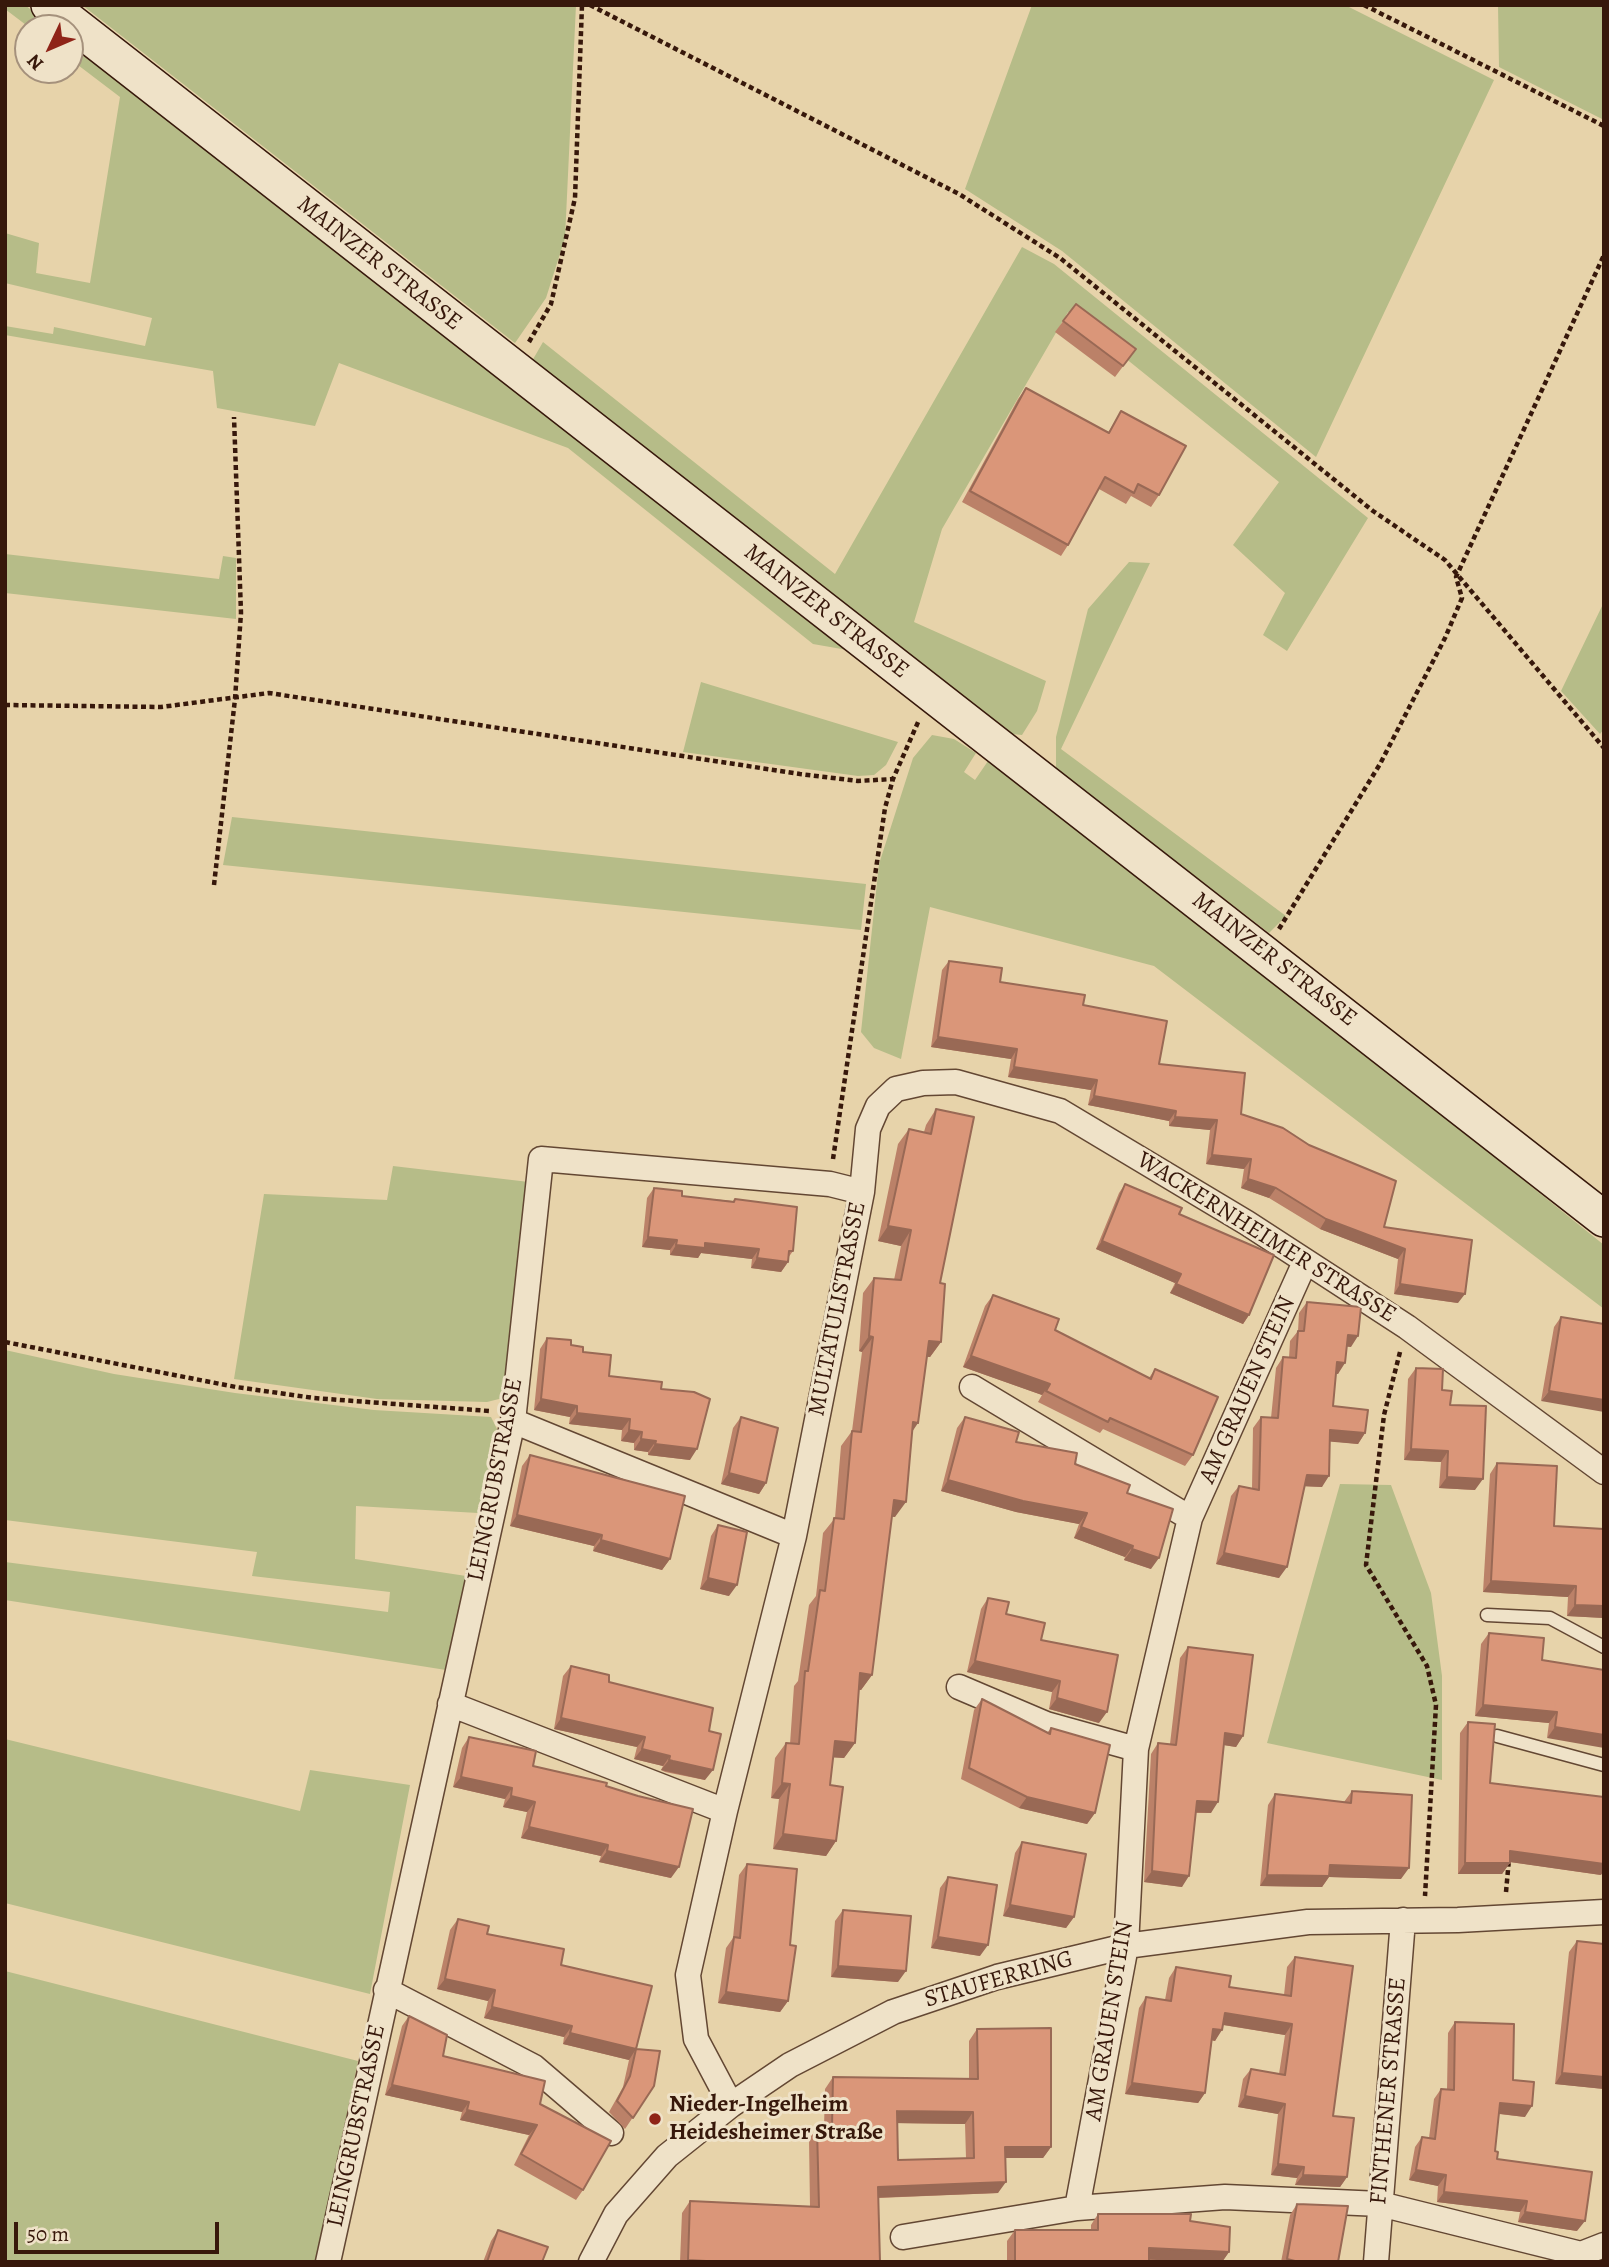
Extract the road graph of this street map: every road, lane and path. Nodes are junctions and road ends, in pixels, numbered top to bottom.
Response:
1 (48, 5) edge
2 (582, 5) edge
3 (590, 5) edge
4 (1364, 5) edge
5 (1604, 126) edge
6 (1604, 255) edge
7 (514, 369) junction
8 (234, 417) dead end
9 (1455, 577) junction
10 (931, 694) junction
11 (235, 699) junction
12 (5, 705) edge
13 (1604, 748) edge
14 (894, 779) junction
15 (214, 886) dead end
16 (1262, 951) junction
17 (896, 1089) joint
18 (830, 1184) junction
19 (862, 1192) junction
20 (1604, 1219) edge
21 (1305, 1262) junction
22 (1407, 1327) junction
23 (5, 1342) edge
24 (972, 1387) dead end
25 (513, 1420) junction
26 (1604, 1472) edge
27 (1190, 1518) junction
28 (794, 1536) junction
29 (1487, 1615) dead end
30 (1604, 1647) edge
31 (959, 1687) dead end
32 (450, 1704) junction
33 (1497, 1736) edge
34 (1136, 1749) junction
35 (1604, 1765) edge
36 (724, 1811) junction
37 (1509, 1854) edge
38 (1604, 1912) edge
39 (1503, 1917) junction
40 (1404, 1920) junction
41 (1126, 1946) junction
42 (386, 1990) junction
43 (731, 2105) junction
44 (611, 2133) dead end
45 (1380, 2204) junction
46 (1077, 2208) junction
47 (903, 2237) dead end
48 (1604, 2245) edge
49 (328, 2262) edge
50 (591, 2262) edge
51 (1376, 2262) edge

1 - 7 main road, MAINZER STRASSE
2 - 7 path
3 - 9 path
4 - 5 path
6 - 9 path
7 - 10 main road, MAINZER STRASSE
8 - 11 path
9 - 13 path
9 - 16 path
10 - 14 path
10 - 16 main road, MAINZER STRASSE
11 - 12 path
11 - 14 path
11 - 15 path
14 - 18 path
16 - 20 main road, MAINZER STRASSE
17 - 19 street, MULTATULISTRASSE
17 - 21 street, WACKERNHEIMER STRASSE
18 - 19 street, LEINGRUBSTRASSE
18 - 25 street, LEINGRUBSTRASSE
19 - 28 street, MULTATULISTRASSE
21 - 22 street, WACKERNHEIMER STRASSE
21 - 27 street, AM GRAUEN STEIN
22 - 26 street, WACKERNHEIMER STRASSE
22 - 40 path
23 - 25 path
24 - 27 street
25 - 28 street
25 - 32 street, LEINGRUBSTRASSE
27 - 34 street, AM GRAUEN STEIN
28 - 36 street, MULTATULISTRASSE
29 - 30 lane
31 - 34 street
32 - 36 street
32 - 42 street, LEINGRUBSTRASSE
33 - 35 lane
34 - 41 street, AM GRAUEN STEIN
36 - 43 street, MULTATULISTRASSE
37 - 39 path
38 - 39 street, STAUFERRING
39 - 40 street, STAUFERRING
40 - 41 street, STAUFERRING
40 - 45 street, FINTHENER STRASSE
41 - 43 street, STAUFERRING
41 - 46 street, AM GRAUEN STEIN
42 - 44 street, LEINGRUBSTRASSE
42 - 49 street, LEINGRUBSTRASSE
43 - 50 street, STAUFERRING
45 - 46 street
45 - 48 street
45 - 51 street, FINTHENER STRASSE
46 - 47 street

